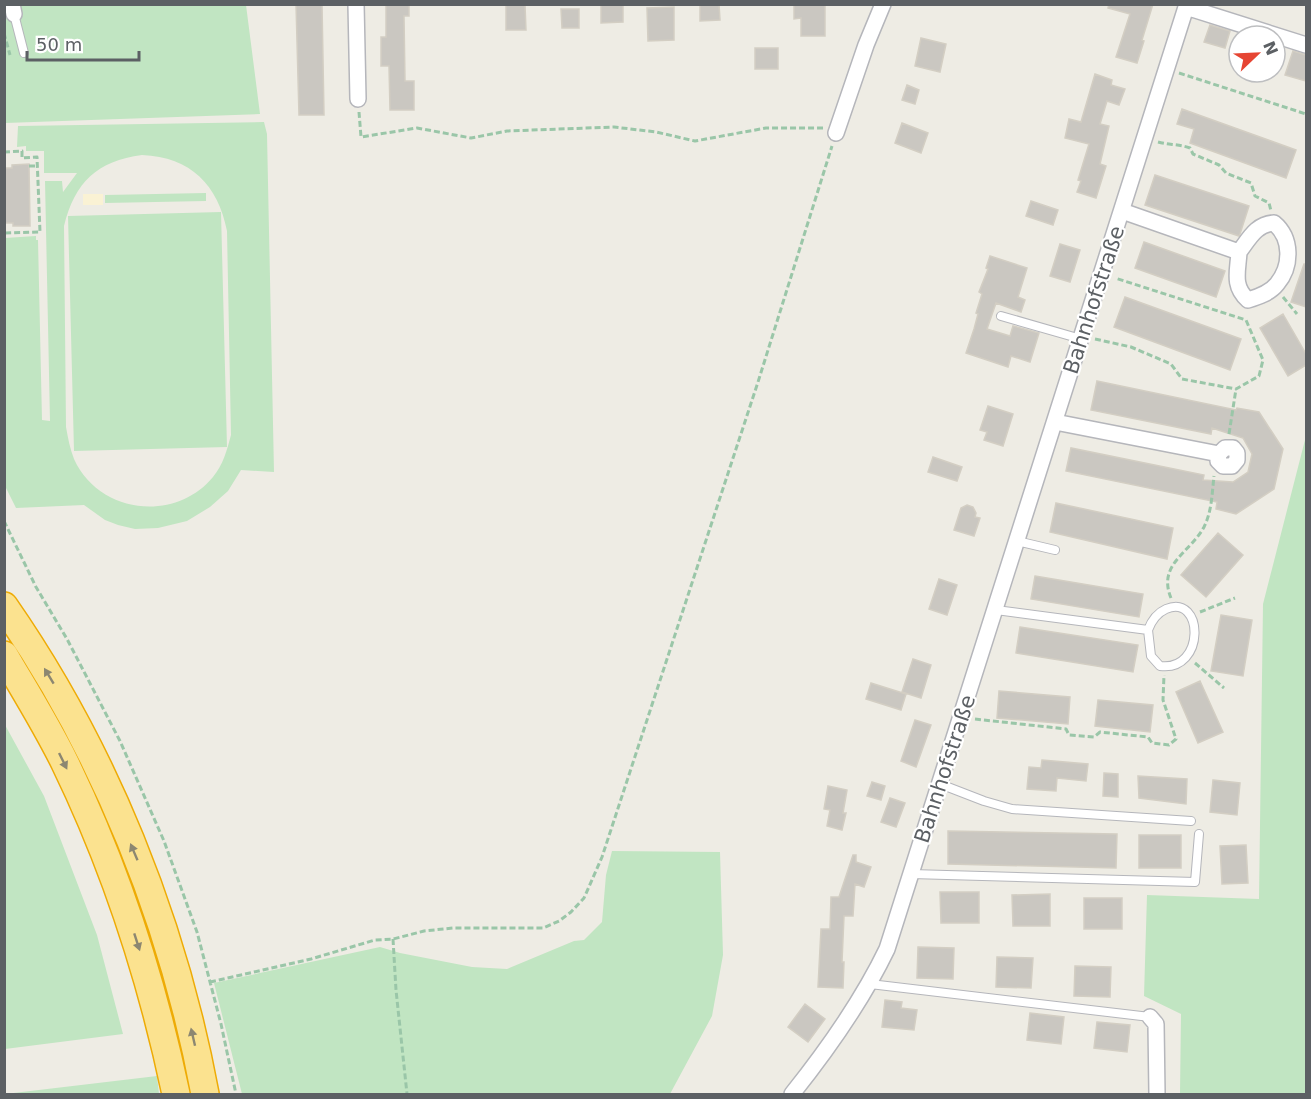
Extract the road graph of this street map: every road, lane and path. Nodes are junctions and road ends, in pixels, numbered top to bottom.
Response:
1 (356, 4) edge
2 (883, 4) edge
3 (1186, 5) edge
4 (13, 9) edge
5 (4, 33) edge
6 (1306, 45) edge
7 (24, 53) dead end
8 (10, 55) dead end
9 (1166, 69) junction
10 (358, 99) joint
11 (1306, 114) edge
12 (836, 133) junction
13 (1145, 138) junction
14 (4, 152) edge
15 (29, 166) dead end
16 (37, 166) junction
17 (1122, 212) junction
18 (1274, 223) junction
19 (4, 233) edge
20 (1239, 252) junction
21 (1102, 274) junction
22 (1274, 286) junction
23 (1297, 314) dead end
24 (1001, 316) dead end
25 (1082, 338) junction
26 (1236, 389) junction
27 (1055, 422) junction
28 (1223, 456) junction
29 (1017, 541) junction
30 (1055, 550) dead end
31 (1235, 598) dead end
32 (4, 606) edge
33 (1177, 607) junction
34 (996, 610) junction
35 (1148, 630) junction
36 (4, 655) edge
37 (1187, 657) junction
38 (1164, 666) junction
39 (1224, 688) dead end
40 (961, 718) junction
41 (940, 784) junction
42 (1191, 821) dead end
43 (1199, 834) dead end
44 (912, 874) junction
45 (393, 939) junction
46 (210, 982) dead end
47 (870, 984) junction
48 (1150, 1017) joint
49 (176, 1095) edge
50 (205, 1095) edge
51 (406, 1095) edge
52 (792, 1095) edge
53 (1157, 1095) edge

1 - 10 street
2 - 12 street
3 - 6 street
3 - 9 street, Bahnhofstraße
4 - 7 lane
5 - 8 path
9 - 11 path
9 - 13 street, Bahnhofstraße
10 - 12 path
12 - 45 path
13 - 17 street, Bahnhofstraße
13 - 18 path
14 - 16 path
15 - 16 path
16 - 19 path
17 - 20 street, Bahnhofstraße
17 - 21 street, Bahnhofstraße
18 - 20 street
18 - 22 street
20 - 22 street
21 - 25 street, Bahnhofstraße
21 - 26 path
22 - 23 path
24 - 25 lane
25 - 26 path
25 - 27 street, Bahnhofstraße
26 - 28 path
27 - 28 street
27 - 29 street, Bahnhofstraße
28 - 33 path
29 - 30 lane
29 - 34 street, Bahnhofstraße
31 - 33 path
50 -> 32 highway
33 - 35 lane
33 - 37 lane
34 - 35 lane
34 - 40 street, Bahnhofstraße
35 - 38 lane
36 -> 49 highway
37 - 38 lane
37 - 39 path
38 - 40 path
40 - 41 street, Bahnhofstraße
41 - 42 lane
41 - 44 street, Bahnhofstraße
43 - 44 lane
44 - 47 street, Bahnhofstraße
45 - 46 path
45 - 51 path
47 - 48 lane
47 - 52 street, Bahnhofstraße
48 - 53 street

